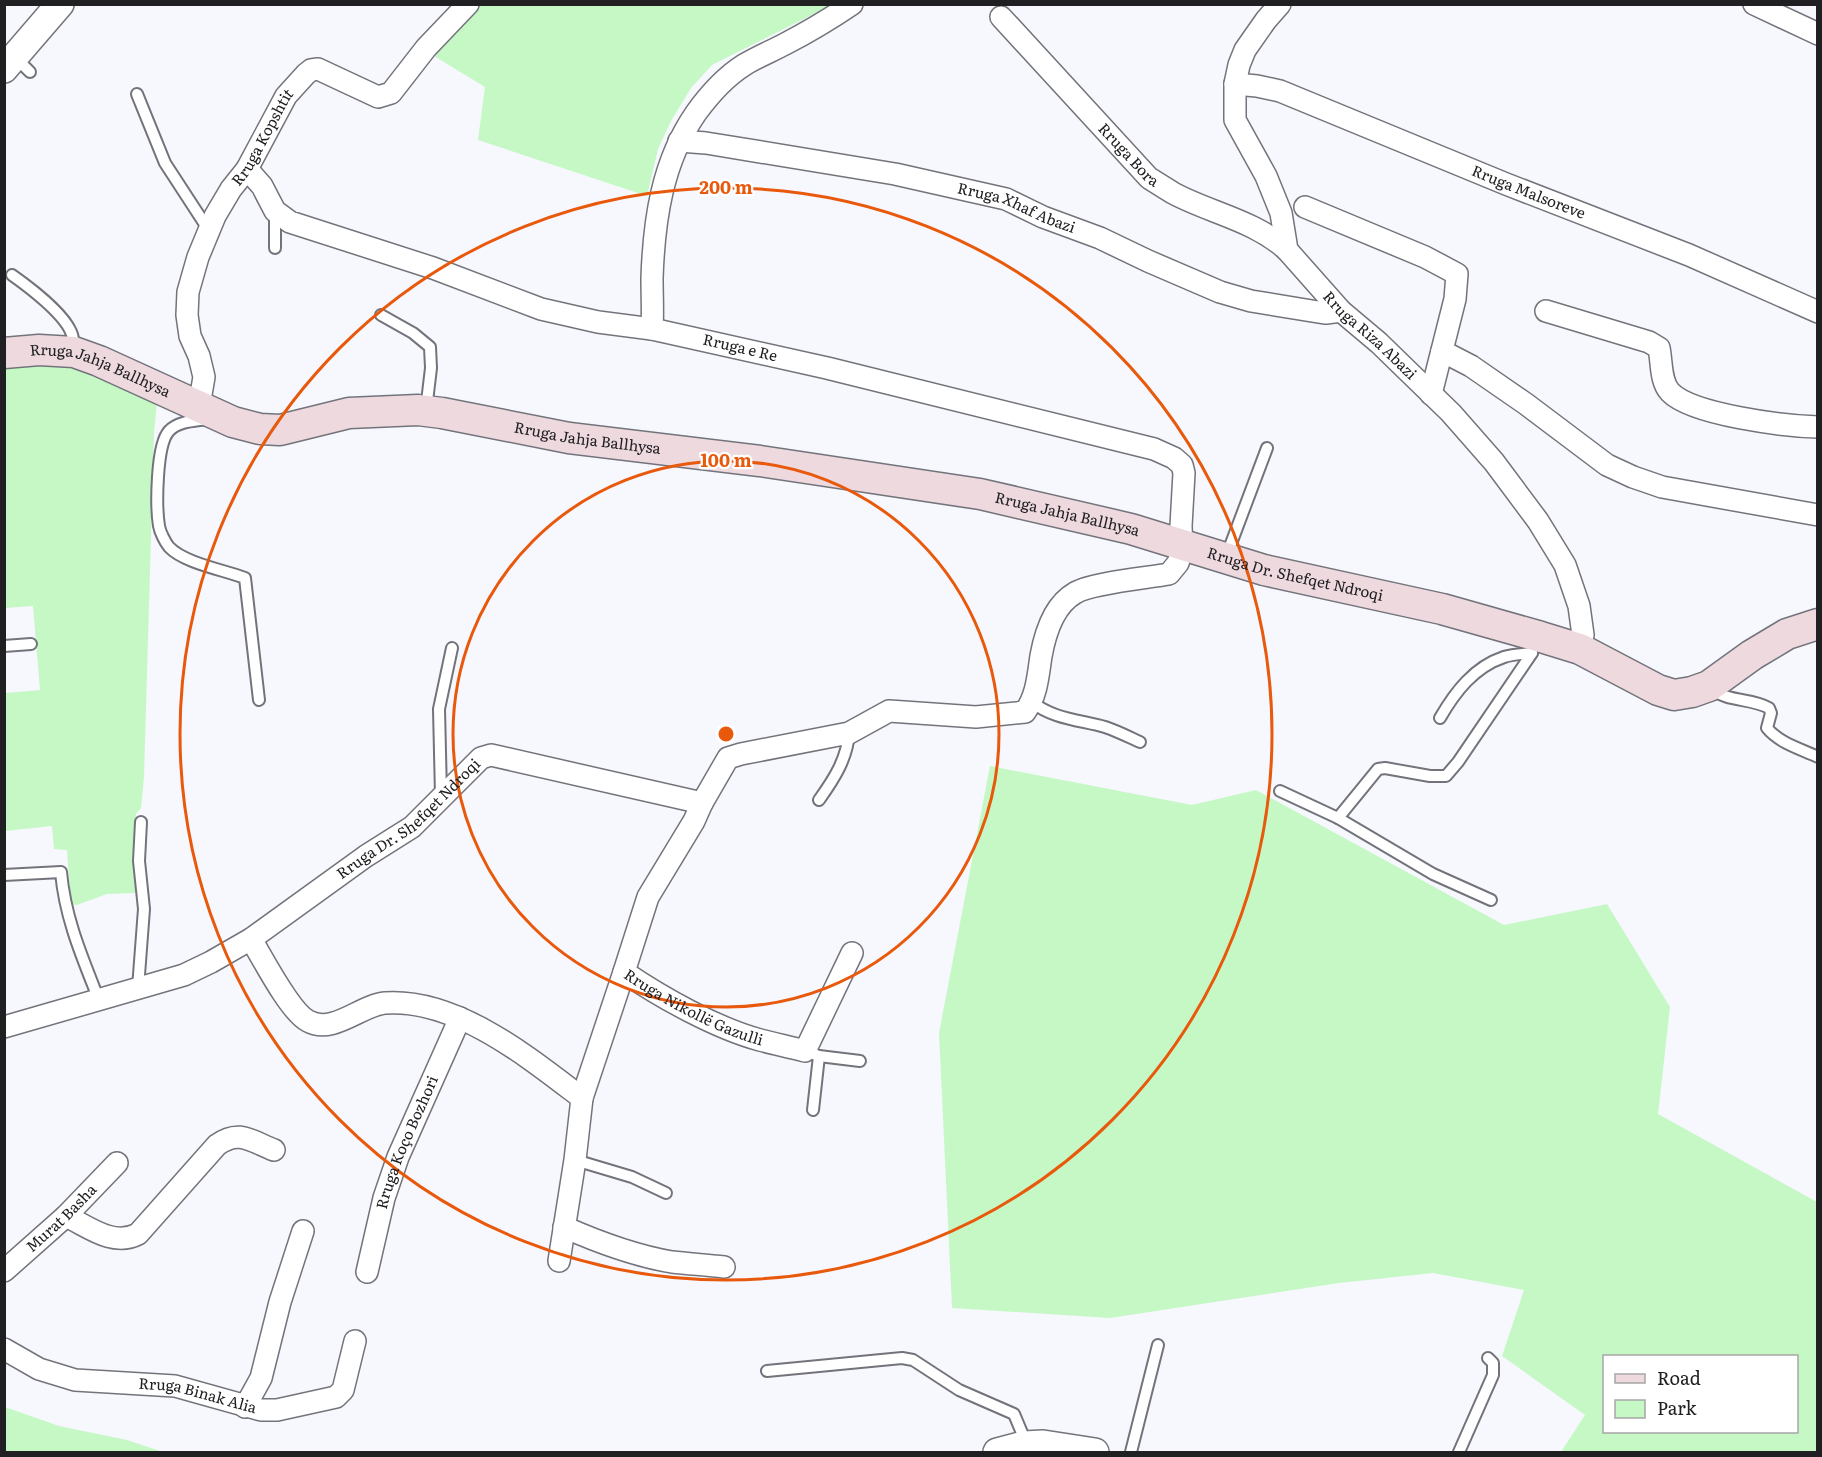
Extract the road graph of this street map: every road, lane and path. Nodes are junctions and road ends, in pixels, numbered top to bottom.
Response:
1 (60, 4) edge
2 (468, 4) edge
3 (852, 4) edge
4 (1280, 4) edge
5 (1754, 4) edge
6 (1001, 17) dead end
7 (1818, 34) edge
8 (17, 66) edge
9 (1235, 84) junction
10 (137, 94) dead end
11 (679, 141) junction
12 (247, 169) junction
13 (1305, 207) dead end
14 (276, 211) junction
15 (208, 229) junction
16 (276, 248) dead end
17 (1287, 250) junction
18 (12, 275) dead end
19 (1341, 311) junction
20 (1546, 311) dead end
21 (1818, 312) edge
22 (381, 315) dead end
23 (652, 329) junction
24 (1442, 351) junction
25 (74, 352) junction
26 (4, 353) edge
27 (1431, 394) junction
28 (206, 409) junction
29 (426, 411) junction
30 (1818, 427) edge
31 (1268, 447) dead end
32 (1818, 515) edge
33 (1183, 544) junction
34 (1225, 559) junction
35 (1818, 624) edge
36 (31, 644) dead end
37 (1537, 645) junction
38 (4, 646) edge
39 (452, 648) dead end
40 (1580, 648) junction
41 (1709, 686) junction
42 (259, 700) dead end
43 (1032, 702) junction
44 (1440, 718) dead end
45 (849, 733) junction
46 (1140, 742) dead end
47 (1818, 756) edge
48 (1280, 790) dead end
49 (441, 799) junction
50 (819, 800) dead end
51 (702, 803) junction
52 (1338, 818) junction
53 (141, 822) dead end
54 (4, 875) edge
55 (1491, 900) dead end
56 (252, 939) junction
57 (852, 953) dead end
58 (624, 972) junction
59 (138, 988) junction
60 (99, 1000) junction
61 (460, 1018) junction
62 (4, 1028) edge
63 (812, 1053) junction
64 (860, 1061) dead end
65 (582, 1098) junction
66 (813, 1110) dead end
67 (274, 1150) dead end
68 (575, 1160) junction
69 (117, 1163) dead end
70 (666, 1193) dead end
71 (66, 1216) junction
72 (564, 1227) junction
73 (303, 1231) dead end
74 (559, 1261) dead end
75 (724, 1267) dead end
76 (4, 1271) edge
77 (367, 1272) dead end
78 (355, 1341) dead end
79 (1158, 1345) dead end
80 (4, 1349) edge
81 (1488, 1358) dead end
82 (767, 1371) dead end
83 (245, 1407) junction
84 (1024, 1445) junction
85 (997, 1452) edge
86 (1090, 1452) edge
87 (1131, 1452) edge
88 (1459, 1452) edge

1 - 8 street
2 - 12 street, Rruga Kopshtit
3 - 11 street
4 - 9 street
5 - 7 street
6 - 17 street, Rruga Bora
9 - 17 street
9 - 21 street, Rruga Malsoreve
10 - 15 lane
11 - 19 street, Rruga Xhaf Abazi
11 - 23 street
12 - 14 street
12 - 15 street, Rruga Kopshtit
13 - 24 street
14 - 16 lane
14 - 23 street, Rruga e Re
15 - 28 street, Rruga Kopshtit
17 - 19 street, Rruga Riza Abazi
18 - 25 lane
19 - 27 street, Rruga Riza Abazi
20 - 30 street
22 - 29 lane
23 - 33 street, Rruga e Re
24 - 27 street
24 - 32 street
25 - 26 main road, Rruga Jahja Ballhysa
25 - 28 main road, Rruga Jahja Ballhysa
27 - 40 street, Rruga Riza Abazi
28 - 29 main road, Rruga Jahja Ballhysa
28 - 42 lane
29 - 33 main road, Rruga Jahja Ballhysa
31 - 34 lane
33 - 34 main road, Rruga Dr. Shefqet Ndroqi
33 - 43 street
34 - 37 main road, Rruga Dr. Shefqet Ndroqi
35 - 41 main road, Rruga Dr. Shefqet Ndroqi
36 - 38 lane
37 - 40 main road, Rruga Dr. Shefqet Ndroqi
37 - 44 lane
37 - 52 lane
39 - 49 lane
40 - 41 main road, Rruga Dr. Shefqet Ndroqi
41 - 47 lane
43 - 45 street
43 - 46 lane
45 - 50 lane
45 - 51 street
48 - 52 lane
49 - 51 street, Rruga Dr. Shefqet Ndroqi
49 - 56 street, Rruga Dr. Shefqet Ndroqi
51 - 58 street, Rruga Nikollë Gazulli
52 - 55 lane
53 - 59 lane
54 - 60 lane
56 - 59 street, Rruga Dr. Shefqet Ndroqi
56 - 61 street
57 - 63 street
58 - 63 street, Rruga Nikollë Gazulli
58 - 65 street
59 - 60 street, Rruga Dr. Shefqet Ndroqi
60 - 62 street, Rruga Dr. Shefqet Ndroqi
61 - 65 street
61 - 77 street, Rruga Koço Bozhori
63 - 64 lane, Rruga Nikollë Gazulli
63 - 66 lane
65 - 68 street
67 - 71 street
68 - 70 lane
68 - 72 street
69 - 71 street, Murat Basha
71 - 76 street, Murat Basha
72 - 74 street
72 - 75 street
73 - 83 street
78 - 83 street, Rruga Binak Alia
79 - 87 lane
80 - 83 street, Rruga Binak Alia
81 - 88 lane
82 - 84 lane
84 - 85 street
84 - 86 street

